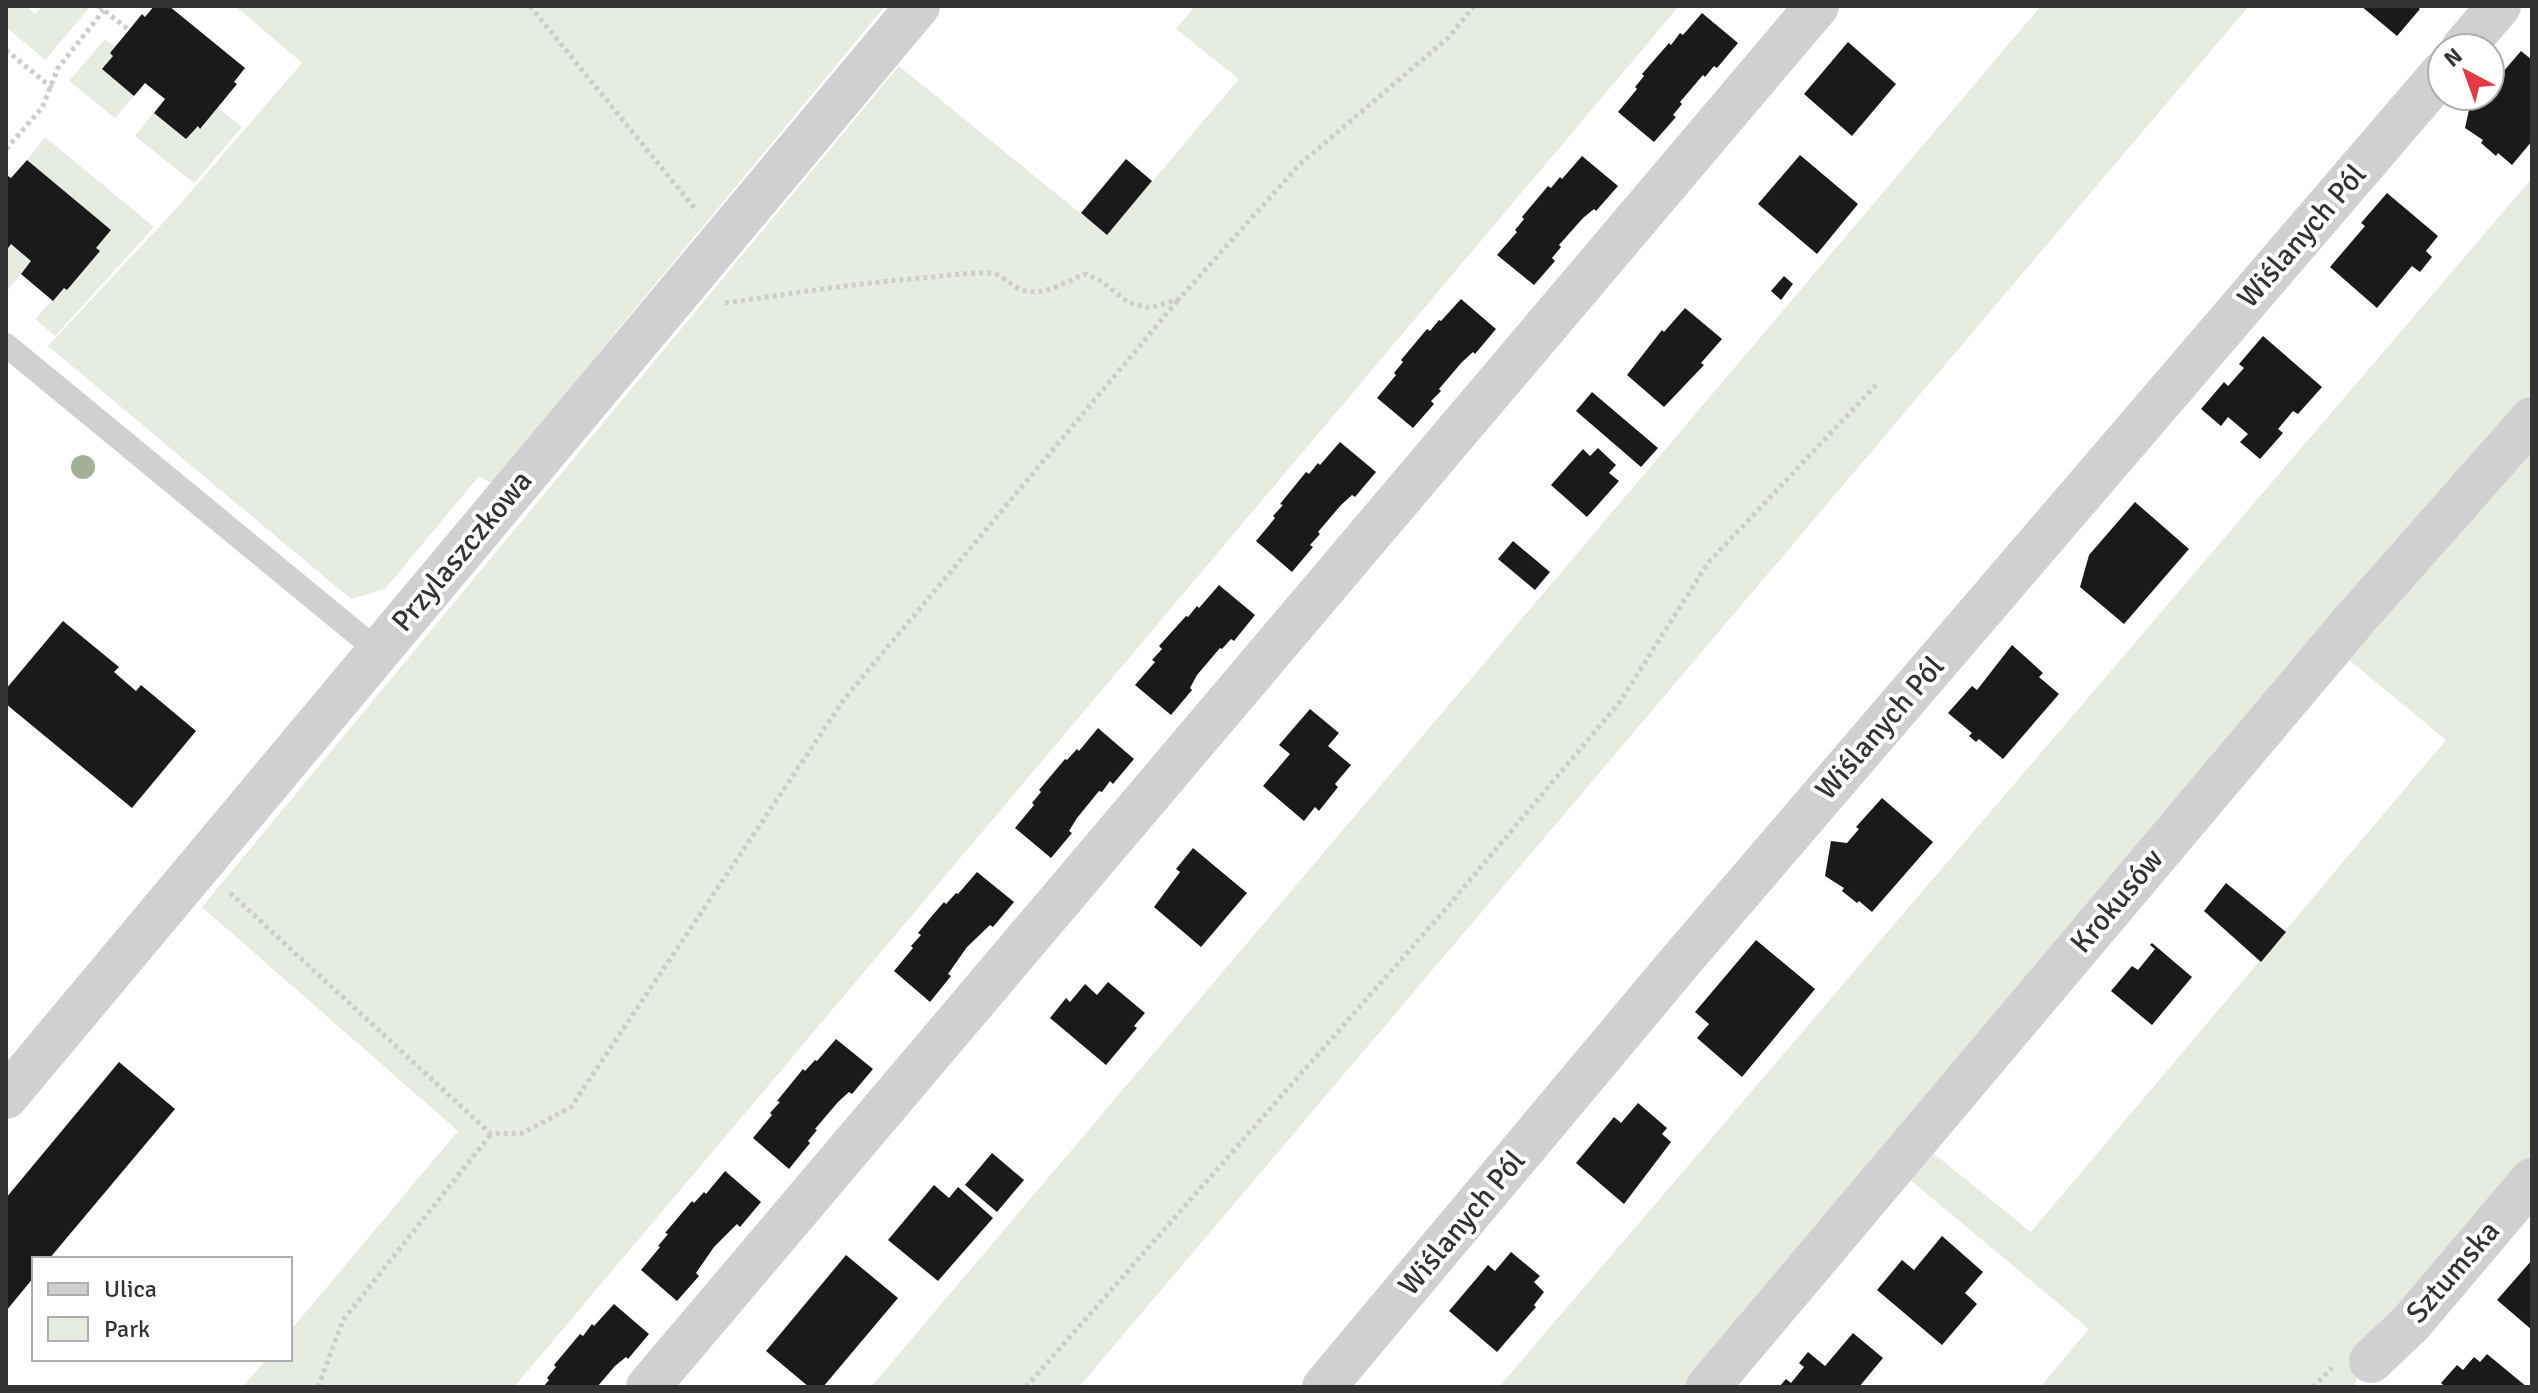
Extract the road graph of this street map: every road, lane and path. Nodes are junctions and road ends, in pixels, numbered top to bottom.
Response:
1 (530, 6) edge
2 (918, 6) edge
3 (1474, 6) edge
4 (1817, 6) edge
5 (2499, 6) edge
6 (102, 8) edge
7 (129, 30) dead end
8 (2477, 32) edge
9 (6, 50) edge
10 (52, 88) junction
11 (2426, 92) edge
12 (6, 149) edge
13 (721, 242) junction
14 (1179, 299) junction
15 (724, 303) dead end
16 (6, 345) edge
17 (1877, 384) dead end
18 (2532, 419) edge
19 (378, 651) junction
20 (199, 866) junction
21 (6, 1097) edge
22 (491, 1134) junction
23 (2532, 1180) edge
24 (2371, 1361) dead end
25 (318, 1387) edge
26 (648, 1387) edge
27 (1026, 1387) edge
28 (1324, 1387) edge
29 (1708, 1387) edge

1 - 13 path
2 - 13 street, Przylaszczkowa
3 - 14 path
4 - 26 street
5 - 8 street
6 - 7 path
6 - 10 path
9 - 10 path
10 - 12 path
11 - 28 street, Wiślanych Pól
13 - 19 street, Przylaszczkowa
14 - 15 path
14 - 22 path
16 - 19 lane
17 - 27 path
18 - 29 street, Krokusów
19 - 20 street, Przylaszczkowa
20 - 21 street, Przylaszczkowa
20 - 22 path
22 - 25 path
23 - 24 street, Sztumska

